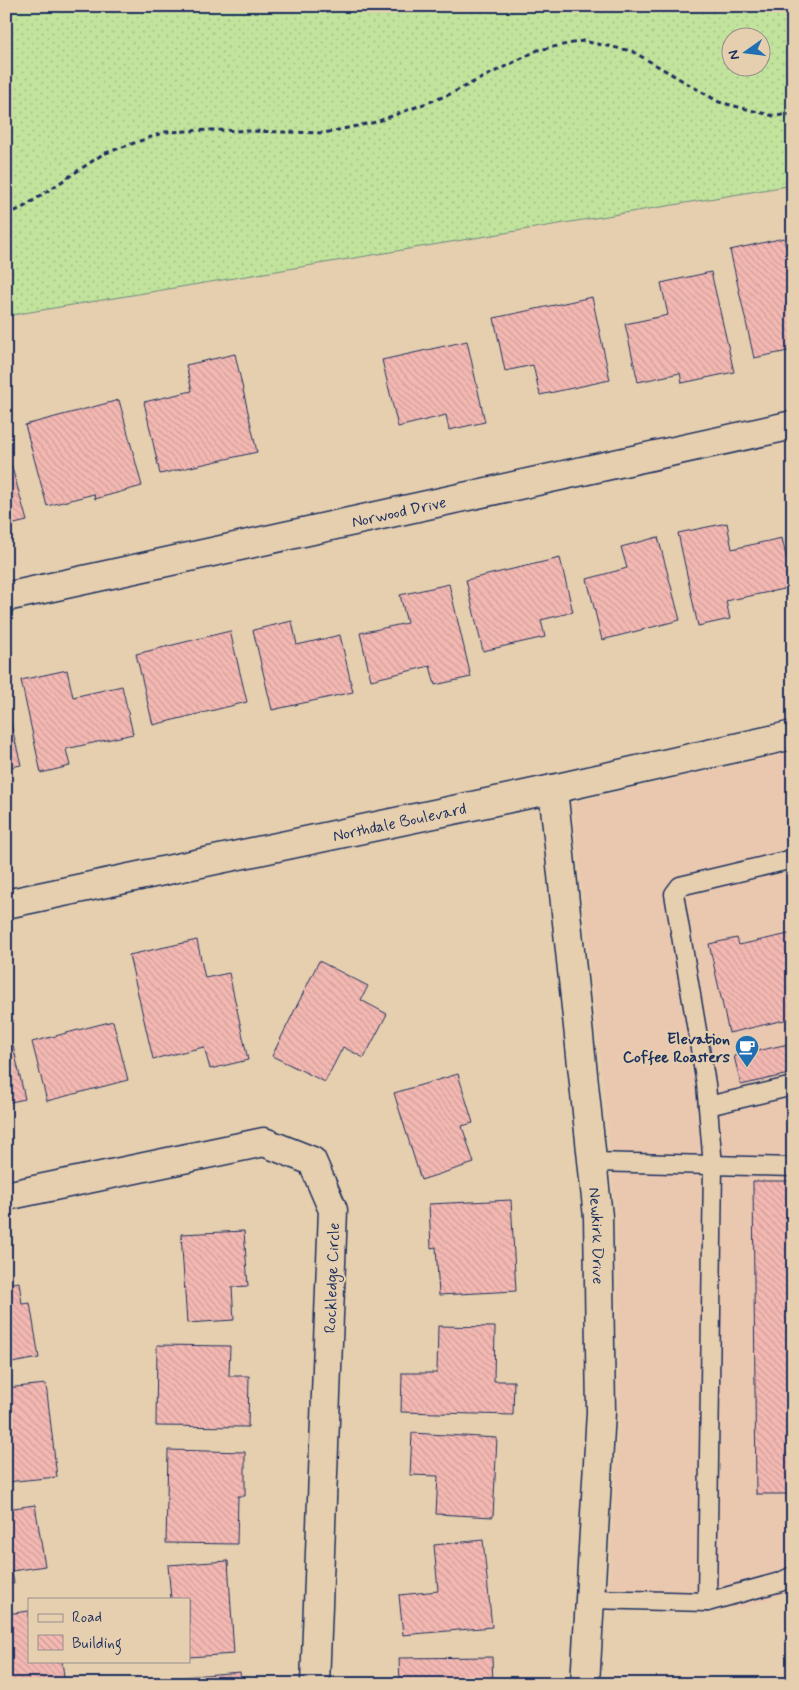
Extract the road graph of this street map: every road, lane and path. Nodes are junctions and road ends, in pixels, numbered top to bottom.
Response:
1 (793, 114) edge
2 (6, 215) edge
3 (793, 425) edge
4 (6, 597) edge
5 (793, 735) edge
6 (553, 790) junction
7 (793, 859) edge
8 (6, 904) edge
9 (793, 1086) edge
10 (708, 1106) junction
11 (592, 1162) junction
12 (713, 1166) junction
13 (793, 1167) edge
14 (6, 1196) edge
15 (793, 1576) edge
16 (590, 1599) junction
17 (708, 1602) junction
18 (315, 1684) edge
19 (585, 1684) edge

1 - 2 path
3 - 4 street, Norwood Drive
5 - 6 street, Northdale Boulevard
6 - 8 street, Northdale Boulevard
6 - 11 street, Newkirk Drive
7 - 10 lane
9 - 10 lane
10 - 12 lane
11 - 12 lane
11 - 16 street, Newkirk Drive
12 - 13 lane
12 - 17 lane
14 - 18 street, Rockledge Circle
15 - 17 lane
16 - 17 lane
16 - 19 street, Newkirk Drive

